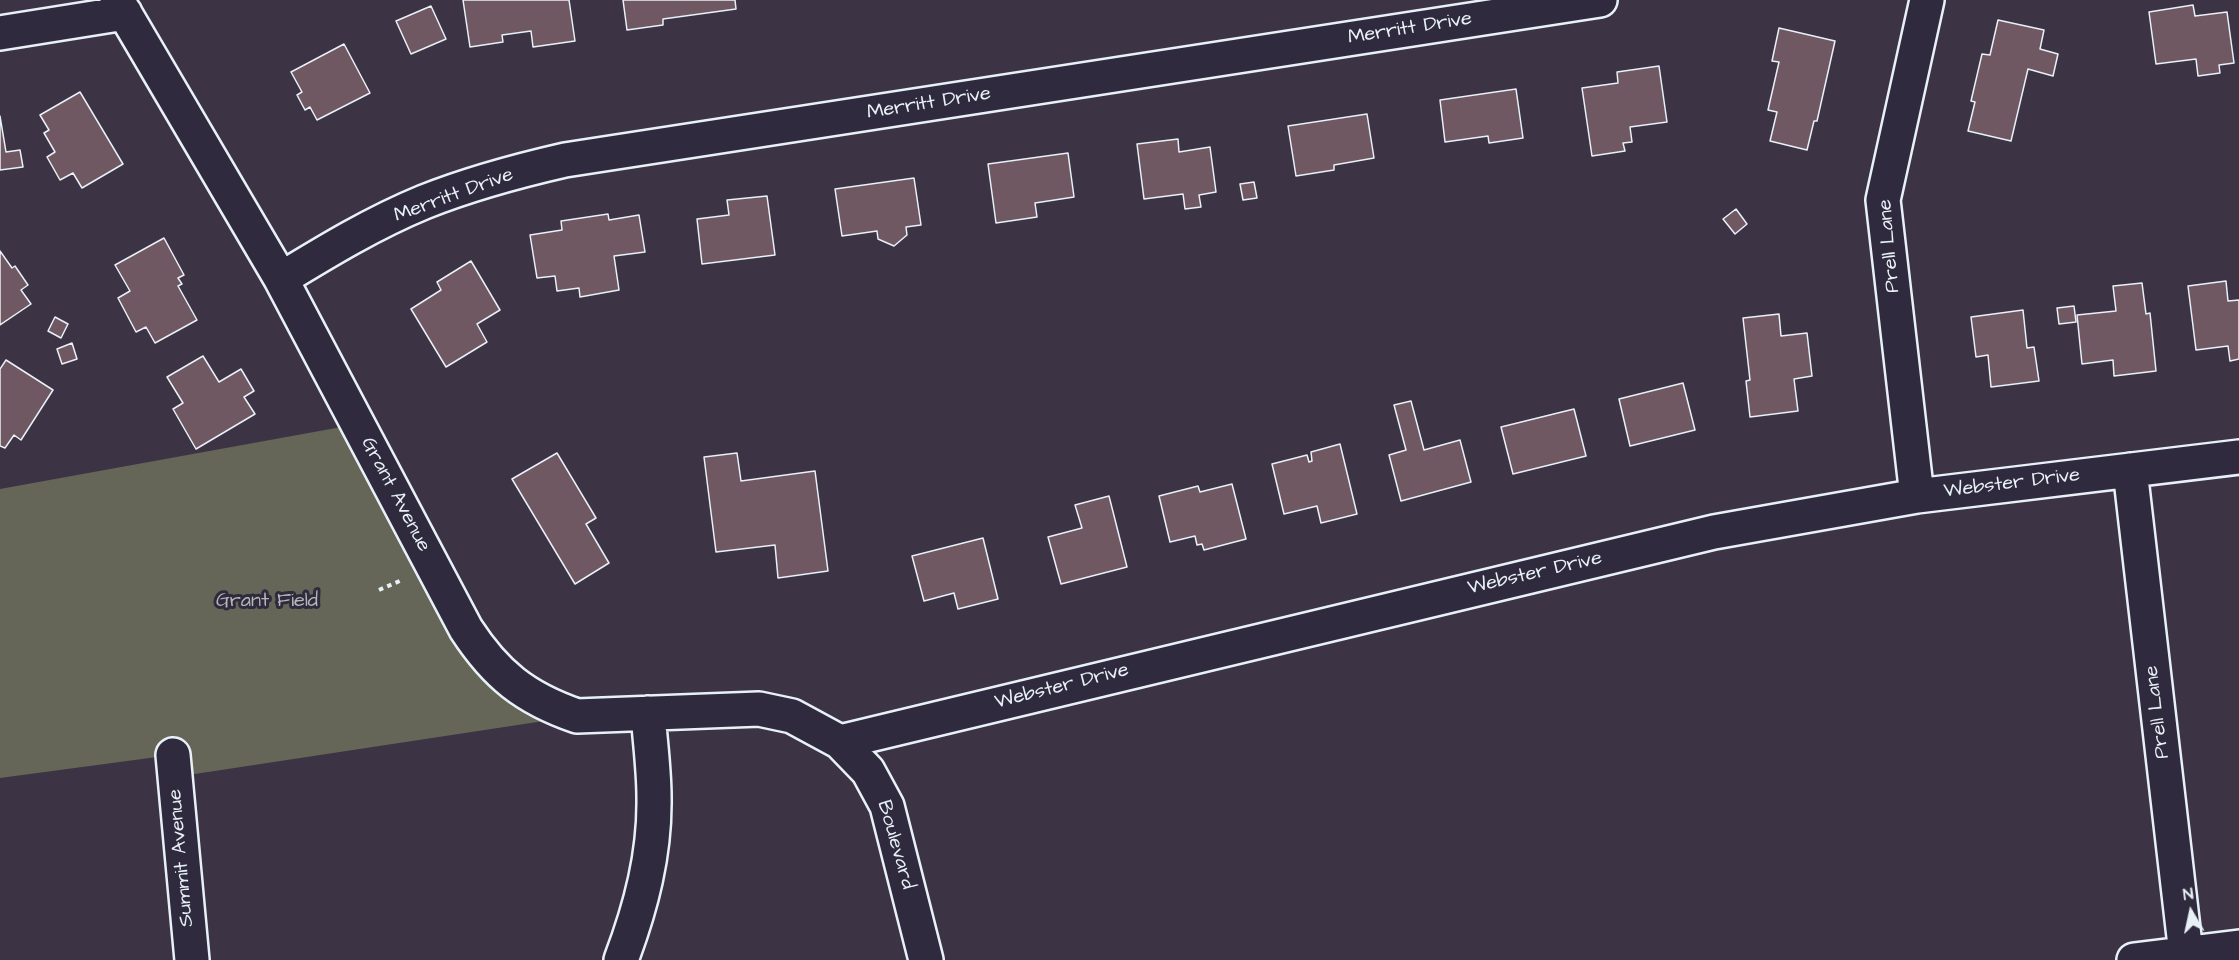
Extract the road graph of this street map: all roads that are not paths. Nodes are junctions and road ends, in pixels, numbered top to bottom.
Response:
1 (1600, 0) edge
2 (1927, 0) edge
3 (121, 7) edge
4 (0, 33) edge
5 (281, 279) junction
6 (2239, 458) edge
7 (2130, 470) junction
8 (1917, 496) junction
9 (648, 713) junction
10 (840, 742) junction
11 (173, 755) dead end
12 (2239, 947) edge
13 (2186, 954) junction
14 (192, 960) edge
15 (621, 960) edge
16 (926, 960) edge
17 (2134, 960) edge

1 - 5 street, Merritt Drive
2 - 8 street, Prell Lane
3 - 4 street
3 - 5 street, Grant Avenue
5 - 9 street, Grant Avenue
6 - 7 street, Webster Drive
7 - 8 street, Webster Drive
7 - 13 street, Prell Lane
8 - 10 street, Webster Drive
9 - 10 street, Grant Avenue
9 - 15 street
10 - 16 street, Boulevard
11 - 14 street, Summit Avenue
12 - 13 street
13 - 17 street

